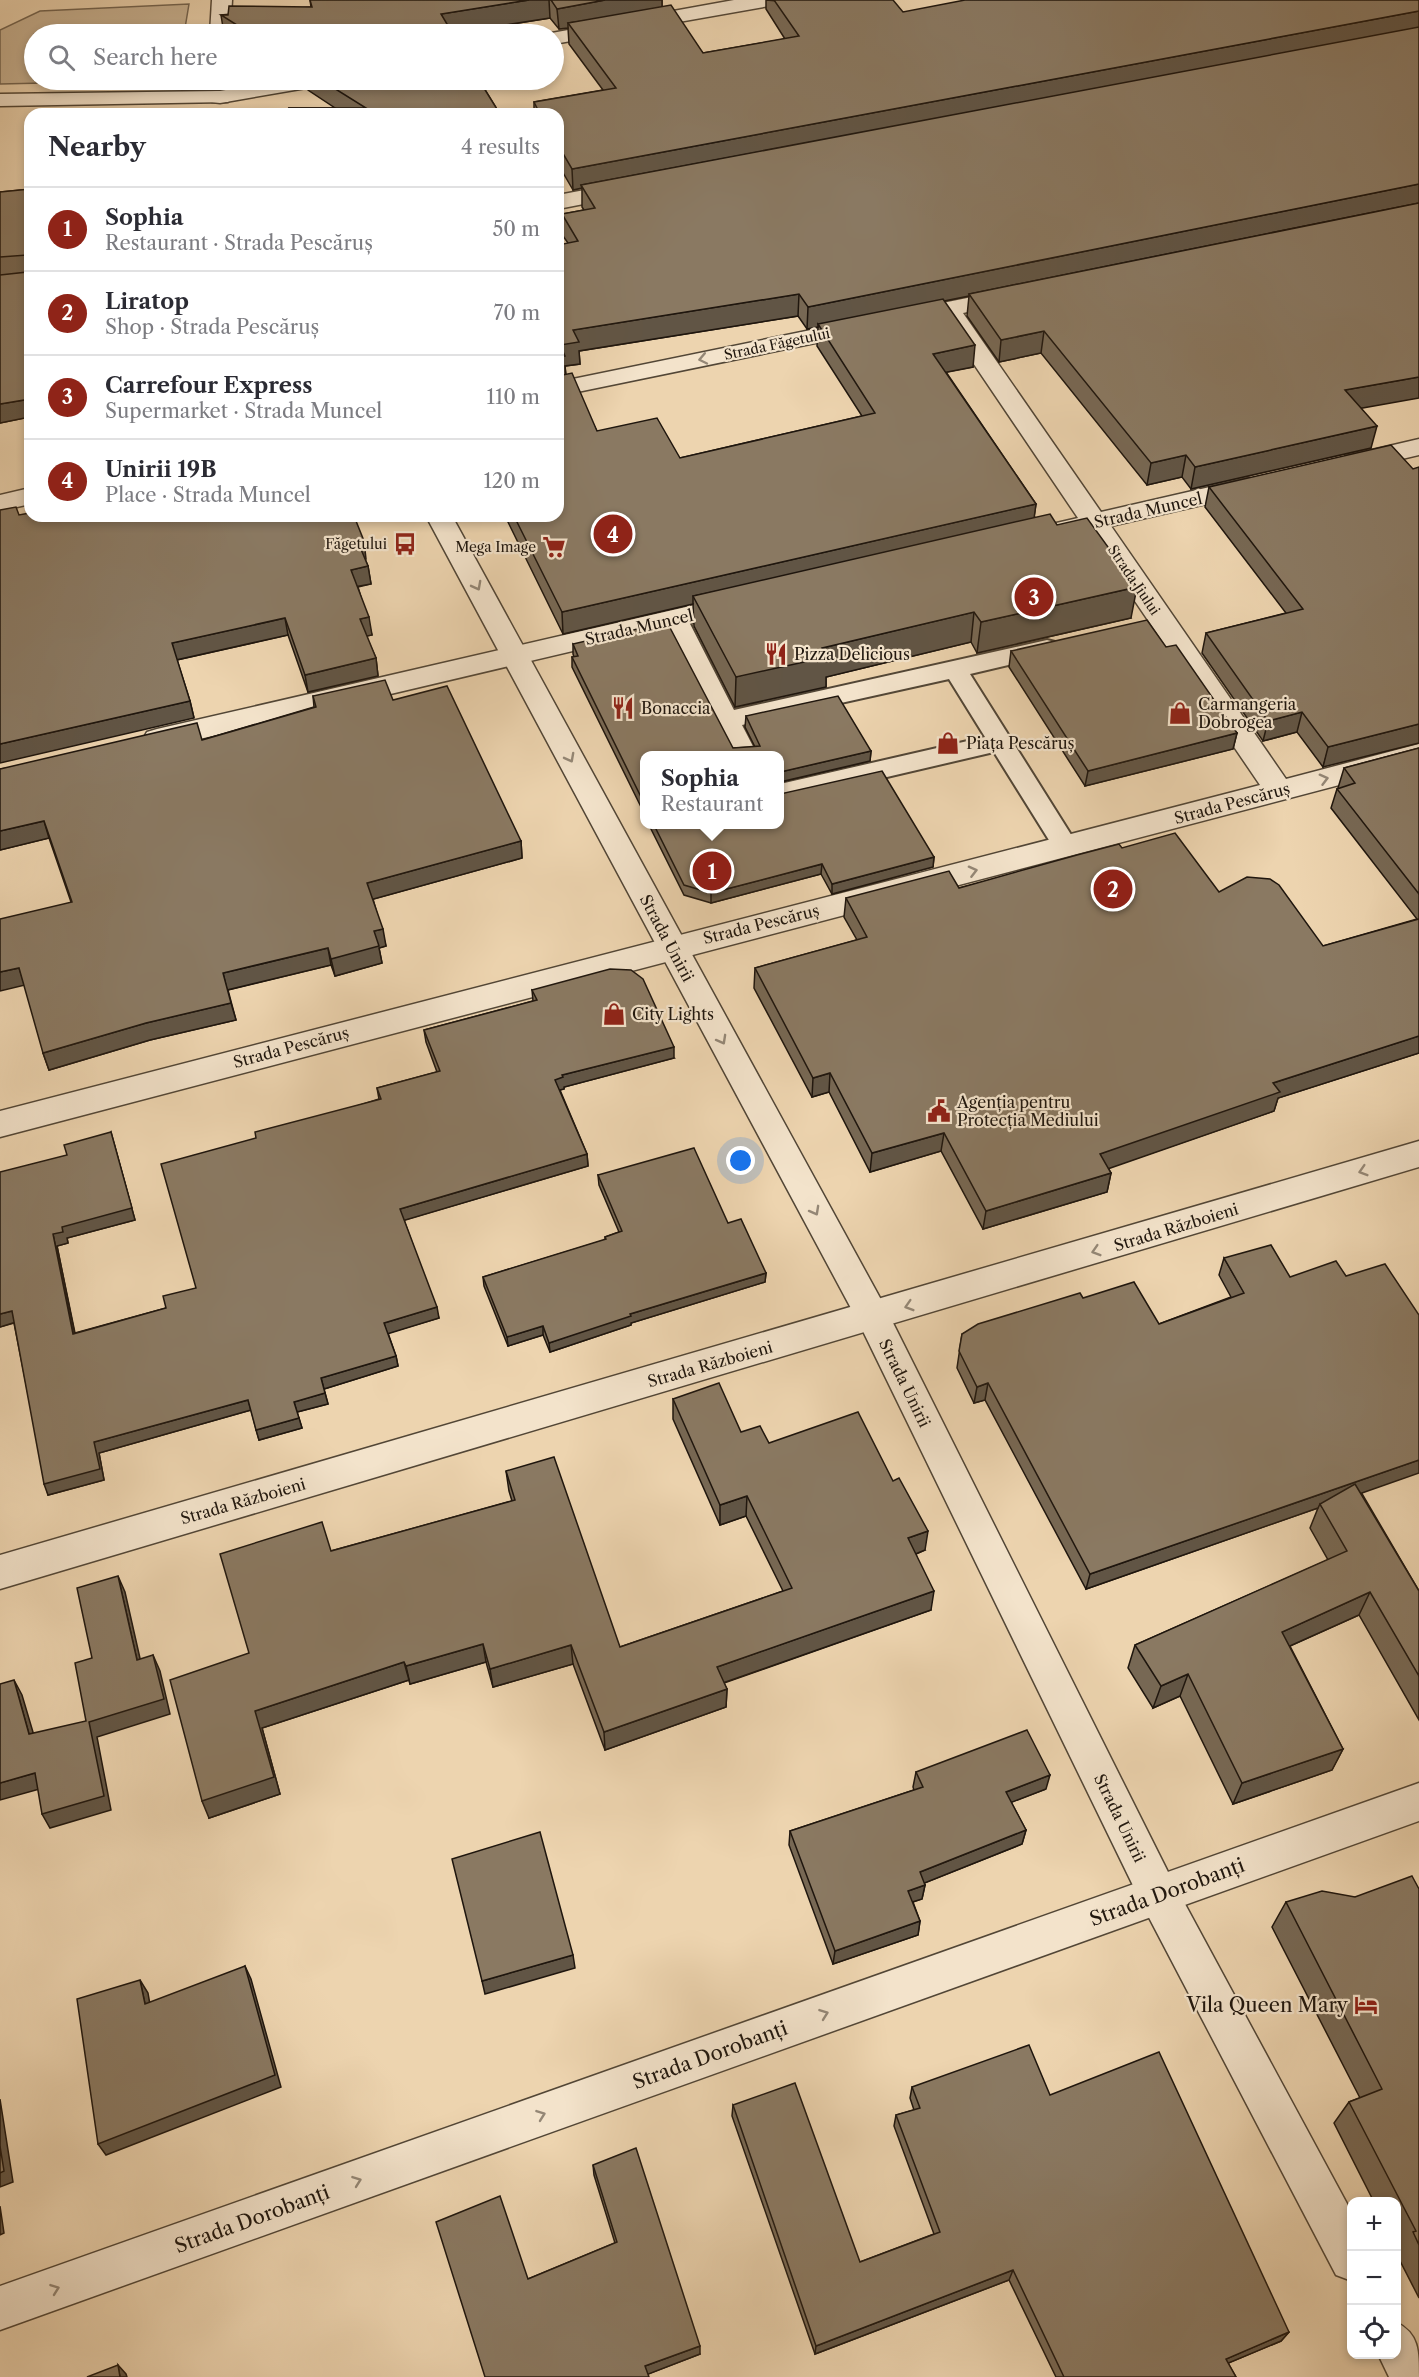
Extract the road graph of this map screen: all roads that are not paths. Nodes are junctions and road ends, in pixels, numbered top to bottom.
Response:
1 (222, 0) edge
2 (769, 0) edge
3 (221, 24) edge
4 (564, 36) edge
5 (262, 90) edge
6 (222, 97) edge
7 (0, 100) edge
8 (651, 185) edge
9 (564, 201) edge
10 (1029, 293) edge
11 (948, 309) junction
12 (564, 388) edge
13 (1419, 447) edge
14 (1326, 468) edge
15 (1268, 482) edge
16 (24, 497) edge
17 (0, 502) edge
18 (442, 522) edge
19 (1094, 522) junction
20 (1024, 538) edge
21 (757, 600) edge
22 (675, 618) junction
23 (1070, 643) edge
24 (514, 656) junction
25 (955, 670) junction
26 (727, 720) junction
27 (1000, 742) junction
28 (137, 744) edge
29 (743, 751) edge
30 (1419, 754) edge
31 (1279, 791) junction
32 (784, 792) edge
33 (1066, 847) junction
34 (672, 947) junction
35 (0, 1124) edge
36 (1419, 1154) edge
37 (873, 1317) junction
38 (0, 1572) edge
39 (1419, 1802) edge
40 (1158, 1894) junction
41 (1348, 2251) edge
42 (0, 2308) edge
43 (1401, 2353) edge
44 (1414, 2377) edge

1 - 3 street
2 - 4 street
5 - 6 street
6 - 7 street
8 - 9 street
10 - 11 street, Strada Făgetului
11 -> 12 street, Strada Făgetului
11 - 19 street, Strada Jiului
13 - 14 street
15 - 19 street, Strada Muncel
16 - 17 street
18 -> 24 street, Strada Unirii
19 - 20 street, Strada Muncel
19 - 31 street, Strada Jiului
21 - 22 street, Strada Muncel
22 - 24 street, Strada Muncel
22 - 26 lane
23 - 25 lane
24 - 28 street, Strada Muncel
24 -> 34 street, Strada Unirii
25 - 26 lane
25 - 27 lane
26 - 29 lane
27 - 32 lane
27 - 33 lane
31 -> 30 street, Strada Pescăruș
31 - 33 street, Strada Pescăruș
34 -> 33 street, Strada Pescăruș
34 - 35 street, Strada Pescăruș
34 -> 37 street, Strada Unirii
36 -> 37 street, Strada Războieni
37 - 38 street, Strada Războieni
37 - 40 street, Strada Unirii
39 - 40 street, Strada Dorobanți
40 - 41 street, Strada Unirii
42 -> 40 street, Strada Dorobanți
43 - 44 street

